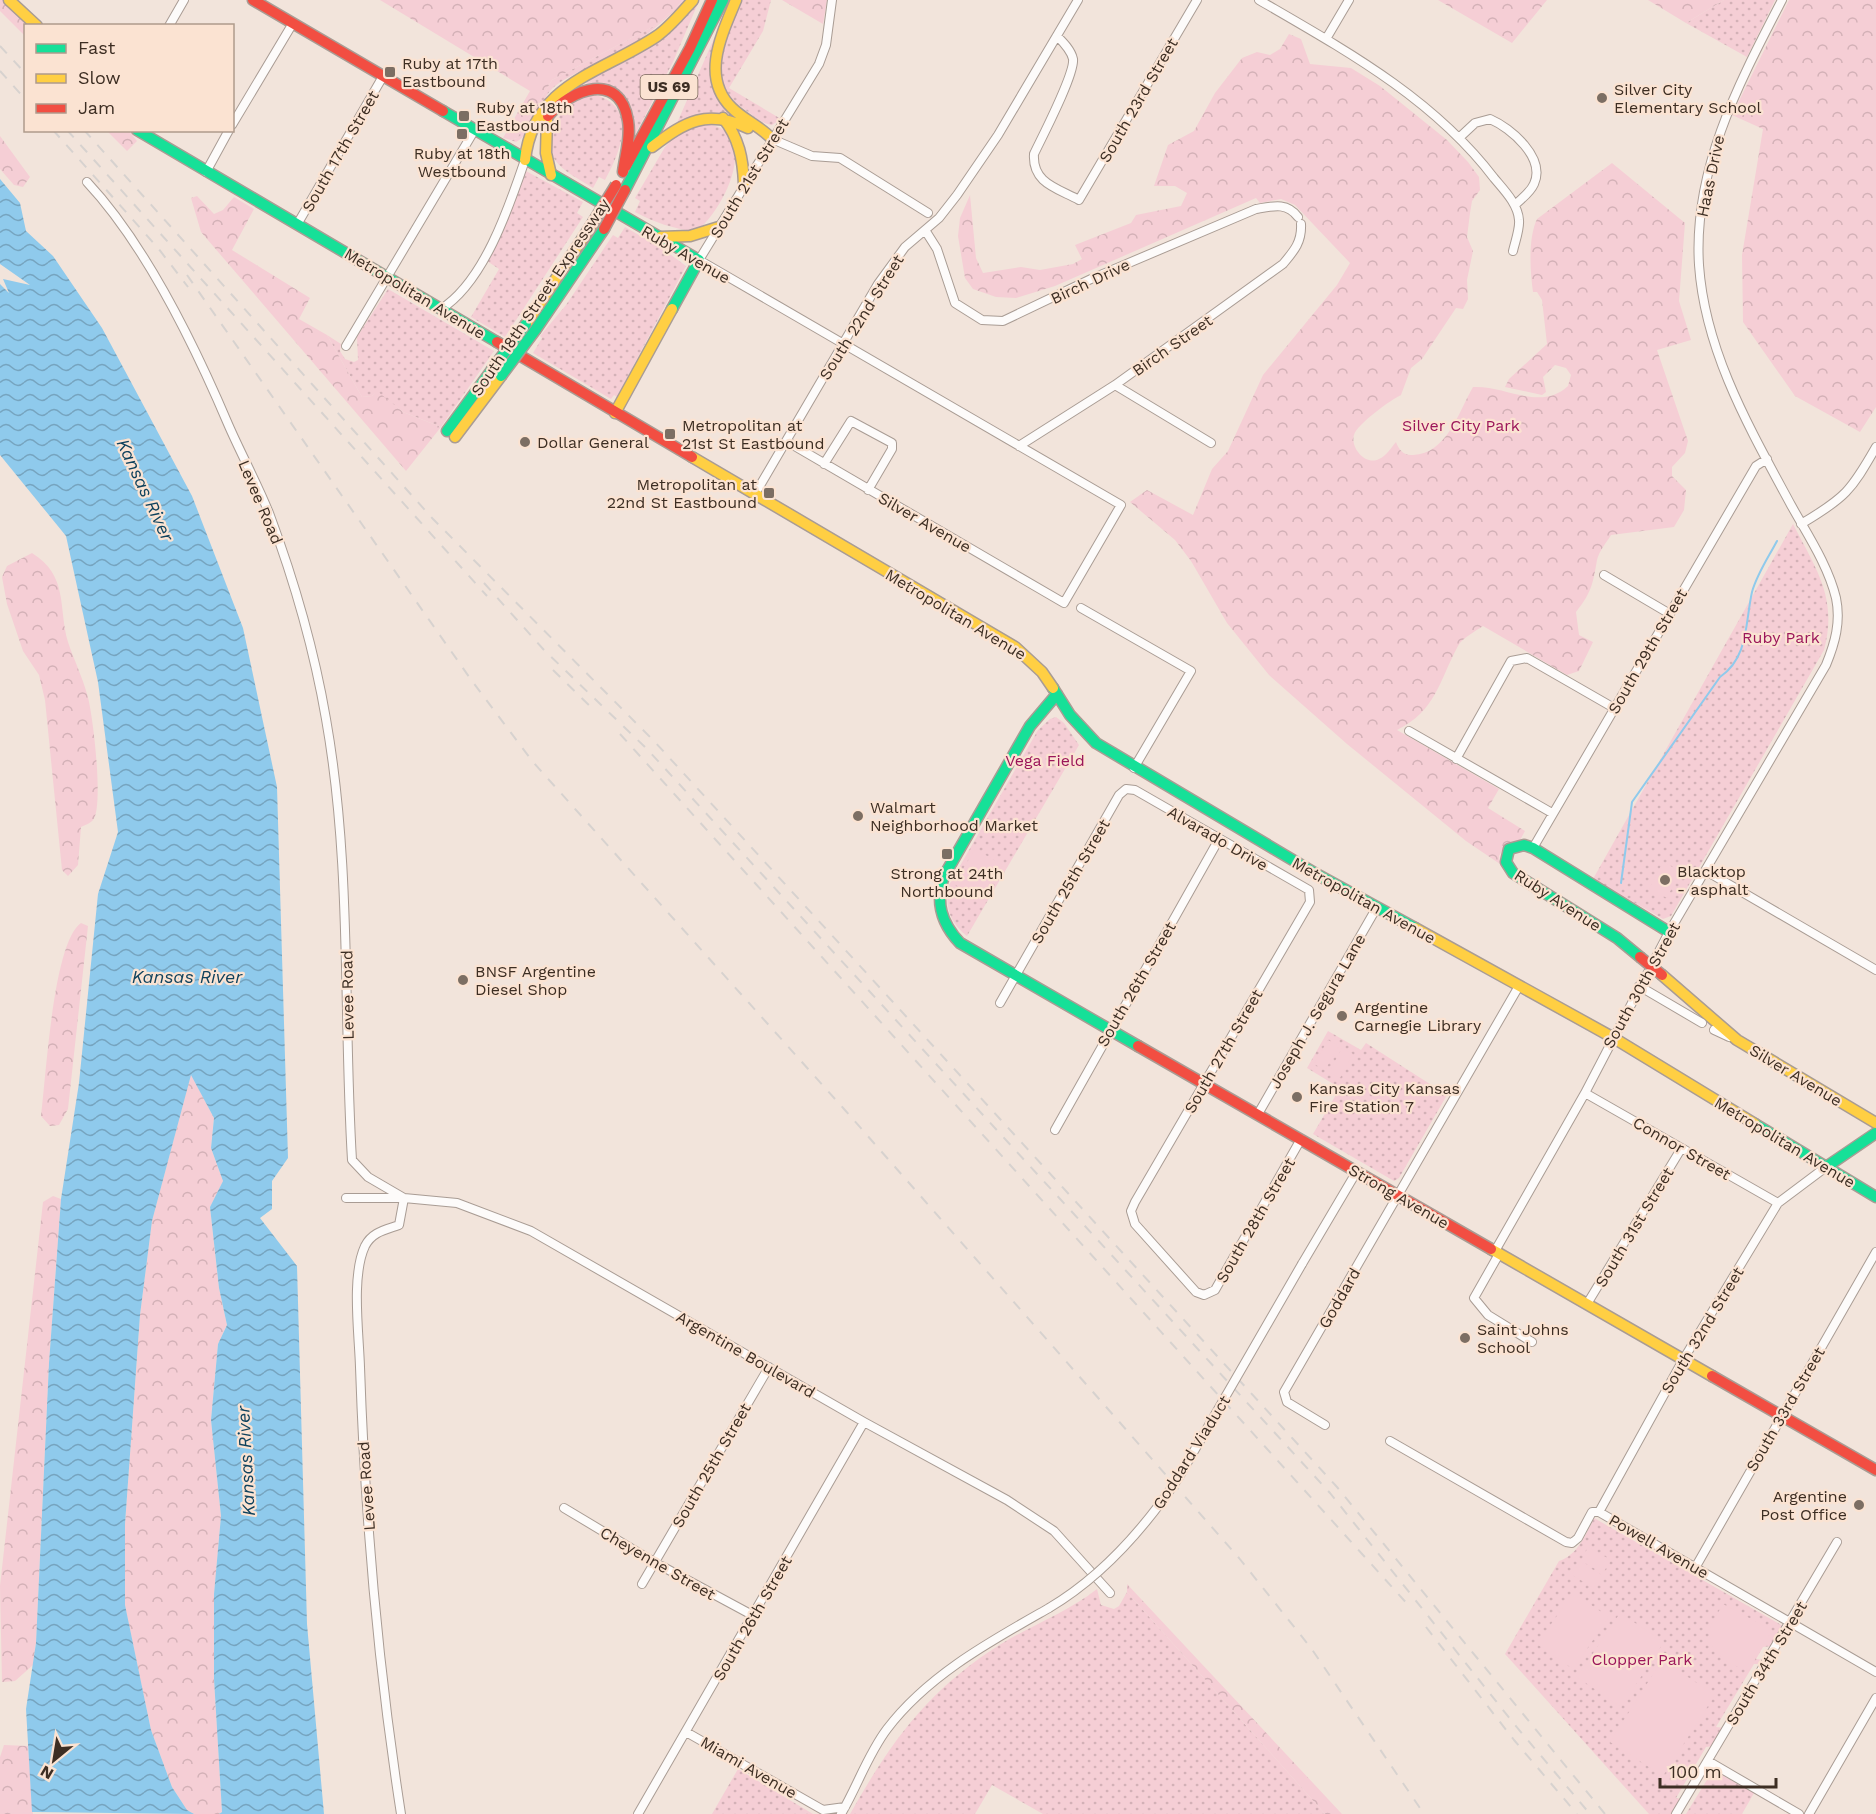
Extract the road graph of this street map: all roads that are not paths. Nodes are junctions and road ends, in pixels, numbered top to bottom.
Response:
1 (9, 0) edge
2 (184, 0) edge
3 (693, 0) edge
4 (712, 0) edge
5 (723, 0) edge
6 (736, 0) edge
7 (832, 0) edge
8 (1078, 0) edge
9 (1197, 0) edge
10 (1259, 0) edge
11 (1349, 0) edge
12 (1782, 0) edge
13 (256, 1) edge
14 (293, 23) junction
15 (35, 24) edge
16 (170, 24) edge
17 (1057, 36) junction
18 (1326, 39) junction
19 (382, 78) junction
20 (547, 118) junction
21 (723, 118) junction
22 (234, 122) edge
23 (474, 131) junction
24 (140, 132) edge
25 (229, 132) edge
26 (1460, 137) junction
27 (772, 139) junction
28 (646, 152) junction
29 (525, 160) junction
30 (206, 172) junction
31 (623, 172) junction
32 (551, 175) junction
33 (87, 182) dead end
34 (744, 184) junction
35 (620, 188) junction
36 (1515, 205) junction
37 (928, 213) dead end
38 (1300, 221) joint
39 (298, 224) junction
40 (719, 227) junction
41 (924, 230) junction
42 (656, 237) junction
43 (1513, 251) dead end
44 (699, 260) junction
45 (388, 277) junction
46 (441, 309) junction
47 (842, 345) junction
48 (346, 346) dead end
49 (496, 374) junction
50 (1114, 385) junction
51 (615, 413) junction
52 (451, 434) dead end
53 (786, 441) junction
54 (1211, 443) dead end
55 (1019, 446) junction
56 (1876, 447) edge
57 (1767, 459) junction
58 (824, 464) junction
59 (868, 490) junction
60 (755, 494) junction
61 (1801, 524) junction
62 (1604, 575) dead end
63 (1064, 603) joint
64 (1081, 608) dead end
65 (1670, 614) junction
66 (1057, 694) junction
67 (1614, 708) junction
68 (1409, 731) dead end
69 (1456, 759) junction
70 (1134, 768) junction
71 (1126, 789) joint
72 (1552, 813) junction
73 (1219, 839) junction
74 (1533, 848) junction
75 (1706, 871) junction
76 (1309, 890) joint
77 (1377, 907) junction
78 (1669, 932) junction
79 (1876, 970) edge
80 (1016, 975) junction
81 (1519, 986) junction
82 (1639, 986) junction
83 (1000, 1002) dead end
84 (1702, 1023) dead end
85 (1110, 1029) junction
86 (1714, 1030) dead end
87 (1612, 1037) junction
88 (1737, 1040) junction
89 (1205, 1084) junction
90 (1585, 1093) junction
91 (1257, 1114) junction
92 (1862, 1115) junction
93 (1876, 1115) edge
94 (1876, 1123) edge
95 (1055, 1130) dead end
96 (1876, 1133) edge
97 (1301, 1139) junction
98 (1681, 1149) junction
99 (1826, 1167) junction
100 (1357, 1171) junction
101 (1399, 1195) junction
102 (1876, 1197) edge
103 (346, 1198) dead end
104 (404, 1198) junction
105 (1778, 1203) junction
106 (1497, 1252) junction
107 (1876, 1252) edge
108 (1204, 1295) joint
109 (1587, 1305) junction
110 (1532, 1342) dead end
111 (1683, 1360) junction
112 (769, 1367) junction
113 (1781, 1416) junction
114 (864, 1422) junction
115 (1325, 1425) dead end
116 (1390, 1441) dead end
117 (1876, 1470) edge
118 (564, 1508) dead end
119 (1599, 1512) junction
120 (1837, 1542) dead end
121 (654, 1562) junction
122 (1695, 1568) junction
123 (642, 1584) dead end
124 (1110, 1593) dead end
125 (754, 1616) junction
126 (1791, 1623) junction
127 (1876, 1672) edge
128 (1876, 1698) edge
129 (686, 1732) junction
130 (1708, 1761) junction
131 (843, 1811) edge
132 (401, 1814) edge
133 (638, 1814) edge
134 (1676, 1814) edge
135 (1799, 1814) edge
136 (1809, 1814) edge

1 - 15 main road
2 - 16 street
3 - 29 main road
4 - 31 main road, South 18th Street Expressway / US 69
5 - 28 main road, South 18th Street Expressway / US 69
6 - 27 main road
7 - 27 street, South 21st Street
8 - 17 street, South 22nd Street
9 - 17 street, South 23rd Street
10 - 18 street
11 - 18 street
12 - 57 street, Haas Drive
13 - 14 main road, Ruby Avenue
14 - 19 main road, Ruby Avenue
14 - 22 street
17 - 41 street, South 22nd Street
18 - 26 street
19 - 23 main road, Ruby Avenue
19 - 39 street, South 17th Street
20 - 29 main road
20 - 31 main road
20 - 32 main road
21 - 27 main road
21 - 28 main road
21 - 34 main road
23 - 29 main road, Ruby Avenue
23 - 45 street
24 - 30 main road, Metropolitan Avenue
25 - 30 street
26 - 36 street
26 - 36 street
27 - 34 street, South 21st Street
27 - 37 street
28 - 35 main road, South 18th Street Expressway / US 69
29 - 32 main road, Ruby Avenue
29 - 46 street
30 - 39 main road, Metropolitan Avenue
31 - 35 main road, South 18th Street Expressway / US 69
32 - 42 main road, Ruby Avenue
33 - 104 street, Levee Road
34 - 40 street, South 21st Street
35 - 49 main road, South 18th Street Expressway / US 69, bridge
35 - 49 main road, South 18th Street Expressway / US 69, bridge
36 - 43 street
38 - 41 street, Birch Drive
38 - 50 street, Birch Street
39 - 45 main road, Metropolitan Avenue
40 - 42 main road
40 - 44 street, South 21st Street
41 - 47 street, South 22nd Street
42 - 44 main road, Ruby Avenue
44 - 47 street, Ruby Avenue
44 - 51 main road, South 21st Street
45 - 46 main road, Metropolitan Avenue
45 - 48 street
46 - 51 main road, Metropolitan Avenue
47 - 53 street, South 22nd Street
47 - 55 street, Ruby Avenue
49 - 52 main road, South 18th Street Expressway / US 69
50 - 54 street
50 - 55 street, Birch Street
51 - 60 main road, Metropolitan Avenue
53 - 58 street, Silver Avenue
53 - 60 street, South 22nd Street
55 - 63 street, Ruby Avenue
56 - 61 street
57 - 61 street, Haas Drive
57 - 65 street, South 29th Street
58 - 59 street, Silver Avenue
58 - 59 street
59 - 63 street, Silver Avenue
60 - 66 main road, Metropolitan Avenue
61 - 75 street, South 30th Street
62 - 65 street
64 - 70 street
65 - 67 street, South 29th Street
66 - 70 main road, Metropolitan Avenue
66 - 80 main road, Strong Avenue
67 - 69 street
67 - 72 street, South 29th Street
68 - 69 street
69 - 72 street
70 - 77 main road, Metropolitan Avenue
71 - 73 street, Alvarado Drive
71 - 80 street, South 25th Street
72 - 74 street, South 29th Street
73 - 76 street, Alvarado Drive
73 - 85 street, South 26th Street
74 - 78 main road, Ruby Avenue
74 - 88 main road, Ruby Avenue, bridge
75 - 78 street, South 30th Street
75 - 79 street
76 - 89 street, South 27th Street
77 - 81 main road, Metropolitan Avenue
77 - 91 street, Joseph J. Segura Lane
78 - 82 street, South 30th Street
80 - 83 street, South 25th Street
80 - 85 main road, Strong Avenue
81 - 87 main road, Metropolitan Avenue
81 - 101 street
82 - 84 street
82 - 87 street, South 30th Street
85 - 89 main road, Strong Avenue
85 - 95 street, South 26th Street
86 - 88 street, Silver Avenue
87 - 90 street, South 30th Street
87 - 99 main road, Metropolitan Avenue
88 - 92 main road, Silver Avenue
89 - 91 main road, Strong Avenue
89 - 108 street, South 27th Street
90 - 98 street, Connor Street
90 - 106 street, South 30th Street
91 - 97 main road, Strong Avenue
92 - 93 main road
92 - 94 main road, Silver Avenue
96 - 99 main road
97 - 100 main road, Strong Avenue
97 - 108 street, South 28th Street
98 - 105 street, Connor Street
98 - 109 street, South 31st Street
99 - 102 main road, Metropolitan Avenue
99 - 105 street, South 32nd Street
100 - 101 main road, Strong Avenue
100 - 131 street, Goddard Viaduct, bridge
101 - 106 main road, Strong Avenue
101 - 115 street, Goddard
103 - 104 street, Argentine Boulevard
104 - 112 street, Argentine Boulevard
104 - 132 street, Levee Road
105 - 111 street, South 32nd Street
106 - 109 main road, Strong Avenue
106 - 110 street, South 30th Street
107 - 113 street, South 33rd Street
109 - 111 main road, Strong Avenue
111 - 113 main road, Strong Avenue
111 - 119 street, South 32nd Street
112 - 114 street, Argentine Boulevard
112 - 121 street, South 25th Street
113 - 117 main road, Strong Avenue
113 - 122 street, South 33rd Street
114 - 124 street, Argentine Boulevard
114 - 125 street, South 26th Street
116 - 119 street, Powell Avenue
118 - 121 street, Cheyenne Street
119 - 122 street, Powell Avenue
120 - 126 street, South 34th Street
121 - 123 street, South 25th Street
121 - 125 street, Cheyenne Street
122 - 126 street, Powell Avenue
125 - 129 street, South 26th Street
126 - 127 street, Powell Avenue
126 - 130 street, South 34th Street
128 - 136 street
129 - 131 street, Miami Avenue
129 - 133 street, South 26th Street
130 - 134 street, South 34th Street
130 - 135 street

